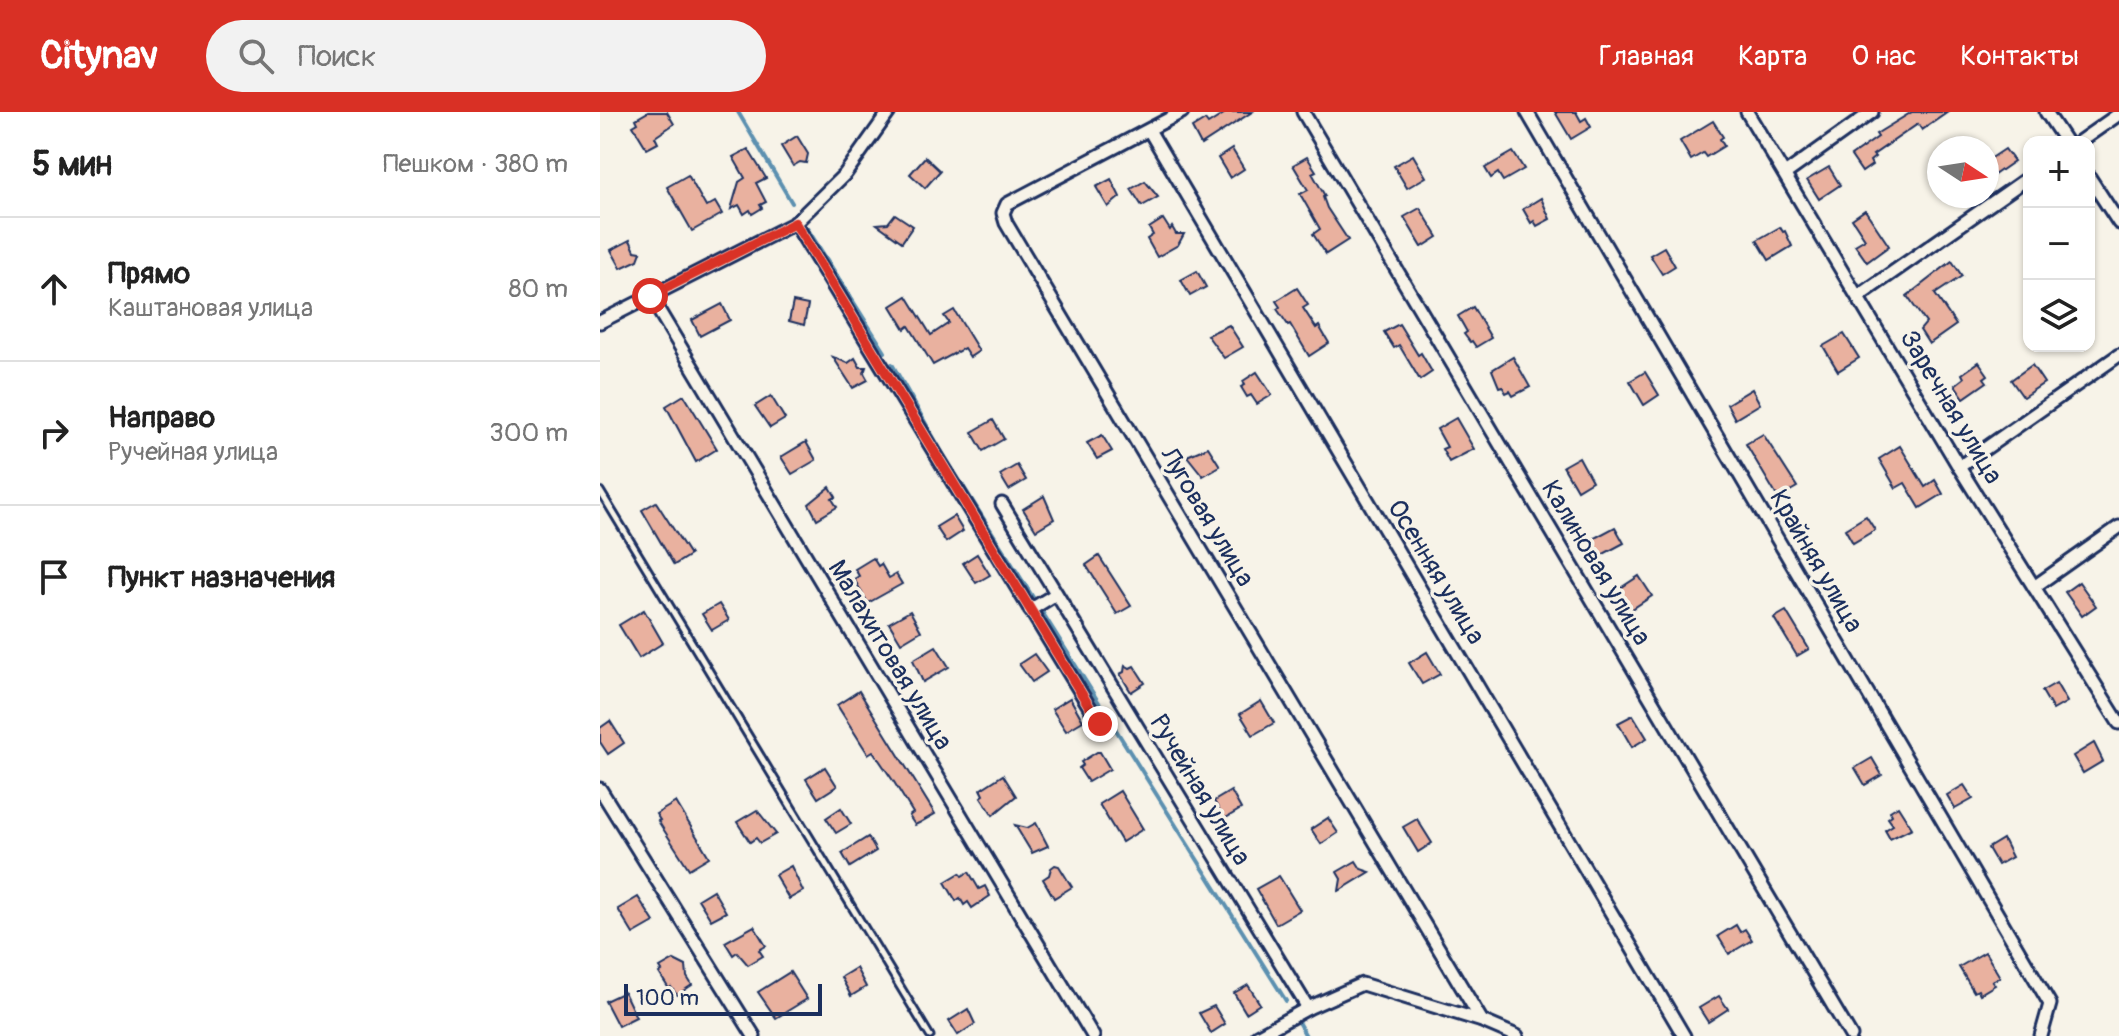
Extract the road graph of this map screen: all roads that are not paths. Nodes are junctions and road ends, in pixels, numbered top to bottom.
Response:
1 (873, 112) edge
2 (889, 112) edge
3 (1182, 112) edge
4 (1303, 112) edge
5 (1527, 112) edge
6 (1747, 112) edge
7 (1872, 112) edge
8 (2046, 112) edge
9 (2119, 114) edge
10 (879, 127) junction
11 (1149, 130) junction
12 (2062, 136) edge
13 (2088, 136) edge
14 (1785, 174) junction
15 (2023, 181) edge
16 (2095, 186) edge
17 (795, 223) junction
18 (2119, 223) edge
19 (650, 296) junction
20 (1859, 296) junction
21 (600, 322) edge
22 (2119, 355) edge
23 (1959, 467) junction
24 (600, 491) edge
25 (1002, 504) dead end
26 (2119, 527) edge
27 (2034, 587) junction
28 (1056, 594) junction
29 (1030, 610) junction
30 (2119, 697) edge
31 (2108, 705) junction
32 (2119, 723) edge
33 (1100, 724) dead end
34 (600, 789) edge
35 (1308, 1008) junction
36 (1482, 1021) junction
37 (754, 1036) edge
38 (930, 1036) edge
39 (1093, 1036) edge
40 (1257, 1036) edge
41 (1517, 1036) edge
42 (1684, 1036) edge
43 (1851, 1036) edge
44 (2041, 1036) edge

1 - 10 street
2 - 10 street
3 - 11 street, Луговая улица
4 - 43 street, Калиновая улица
5 - 44 street, Крайняя улица
6 - 14 street, Заречная улица
7 - 14 street
8 - 12 street
9 - 13 street
10 - 17 street
11 - 36 street, Луговая улица
11 - 42 street, Осенняя улица
14 - 20 street, Заречная улица
15 - 20 street
16 - 18 street
17 - 19 street
17 - 29 street
19 - 21 street
19 - 39 street, Малахитовая улица
20 - 23 street, Заречная улица
22 - 23 street
23 - 27 street, Заречная улица
24 - 38 lane
25 - 28 street, Ручейная улица
26 - 27 street
27 - 31 street, Заречная улица
28 - 29 street
28 - 35 street, Ручейная улица
29 - 33 street
30 - 31 street
31 - 32 street, Заречная улица
34 - 37 street
35 - 36 street
35 - 40 street
36 - 41 street

